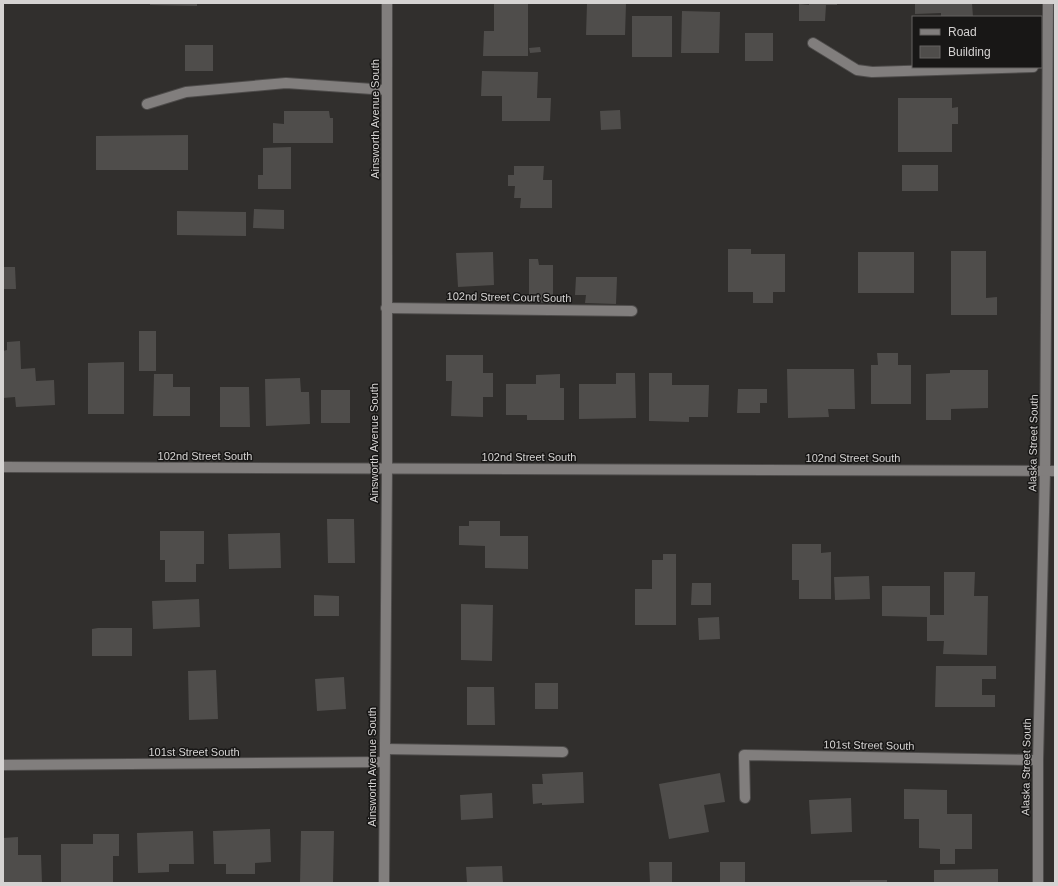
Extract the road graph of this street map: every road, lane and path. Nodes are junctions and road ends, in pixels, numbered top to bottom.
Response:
1 (387, 3) edge
2 (1048, 3) edge
3 (813, 43) dead end
4 (1044, 67) edge
5 (1001, 68) edge
6 (387, 90) junction
7 (147, 104) dead end
8 (386, 308) junction
9 (632, 311) dead end
10 (3, 467) edge
11 (387, 468) junction
12 (1050, 471) edge
13 (384, 749) junction
14 (563, 752) dead end
15 (1038, 760) junction
16 (384, 762) junction
17 (3, 765) edge
18 (745, 798) dead end
19 (384, 883) edge
20 (1038, 883) edge

1 - 6 street, Ainsworth Avenue South
2 - 4 street, Alaska Street South
3 - 5 street
4 - 12 street, Alaska Street South
6 - 7 street
6 - 8 street, Ainsworth Avenue South
8 - 9 street, 102nd Street Court South
8 - 11 street, Ainsworth Avenue South
10 - 11 street, 102nd Street South
11 - 12 street, 102nd Street South
11 - 13 street, Ainsworth Avenue South
12 - 15 street, Alaska Street South
13 - 14 street
13 - 16 street, Ainsworth Avenue South
15 - 18 street, 101st Street South
15 - 20 street, Alaska Street South
16 - 17 street, 101st Street South
16 - 19 street, Ainsworth Avenue South

